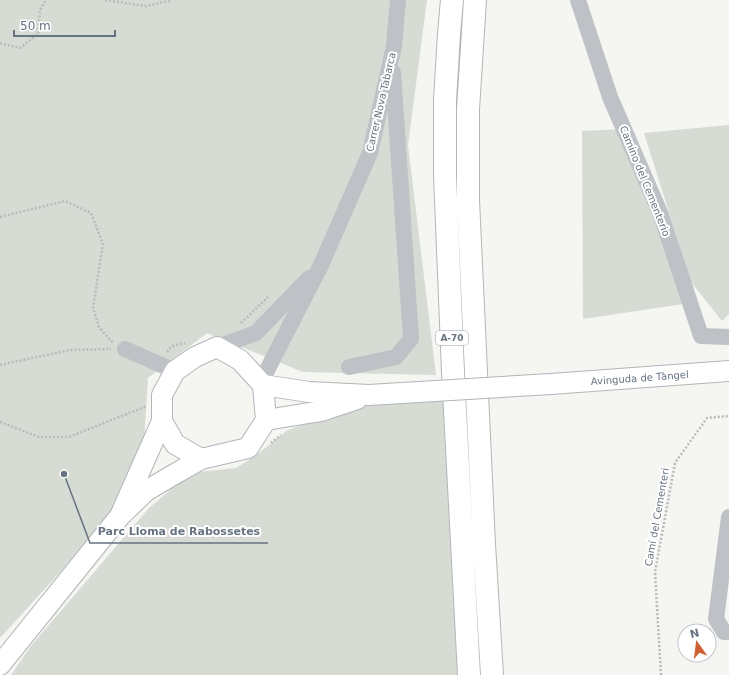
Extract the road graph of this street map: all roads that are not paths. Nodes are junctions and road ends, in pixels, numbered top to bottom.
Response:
1 (398, 0) edge
2 (452, 0) edge
3 (475, 0) edge
4 (578, 0) edge
5 (392, 54) junction
6 (322, 265) junction
7 (729, 337) edge
8 (217, 347) junction
9 (126, 349) road end
10 (349, 368) dead end
11 (729, 370) edge
12 (174, 371) junction
13 (262, 384) junction
14 (369, 395) junction
15 (266, 420) junction
16 (162, 421) junction
17 (201, 459) junction
18 (120, 516) junction
19 (729, 517) edge
20 (729, 632) edge
21 (0, 665) edge
22 (469, 675) edge
23 (492, 675) edge

1 - 5 street, Carrer Nova Tabarca
2 - 22 highway, A-70
3 - 23 highway, A-70
4 - 7 street, Camino del Cementerio
5 - 6 street, Carrer Nova Tabarca
5 - 10 street
6 - 8 street
6 - 13 street, Carrer Nova Tabarca
8 - 12 main road
8 - 13 main road
9 - 12 street
11 - 14 main road, Avinguda de Tàngel, bridge
12 - 16 main road
13 - 14 main road
13 - 15 main road
14 - 15 main road
15 - 17 main road
16 - 17 main road
16 - 18 main road
17 - 18 main road
18 - 21 main road
19 - 20 street

